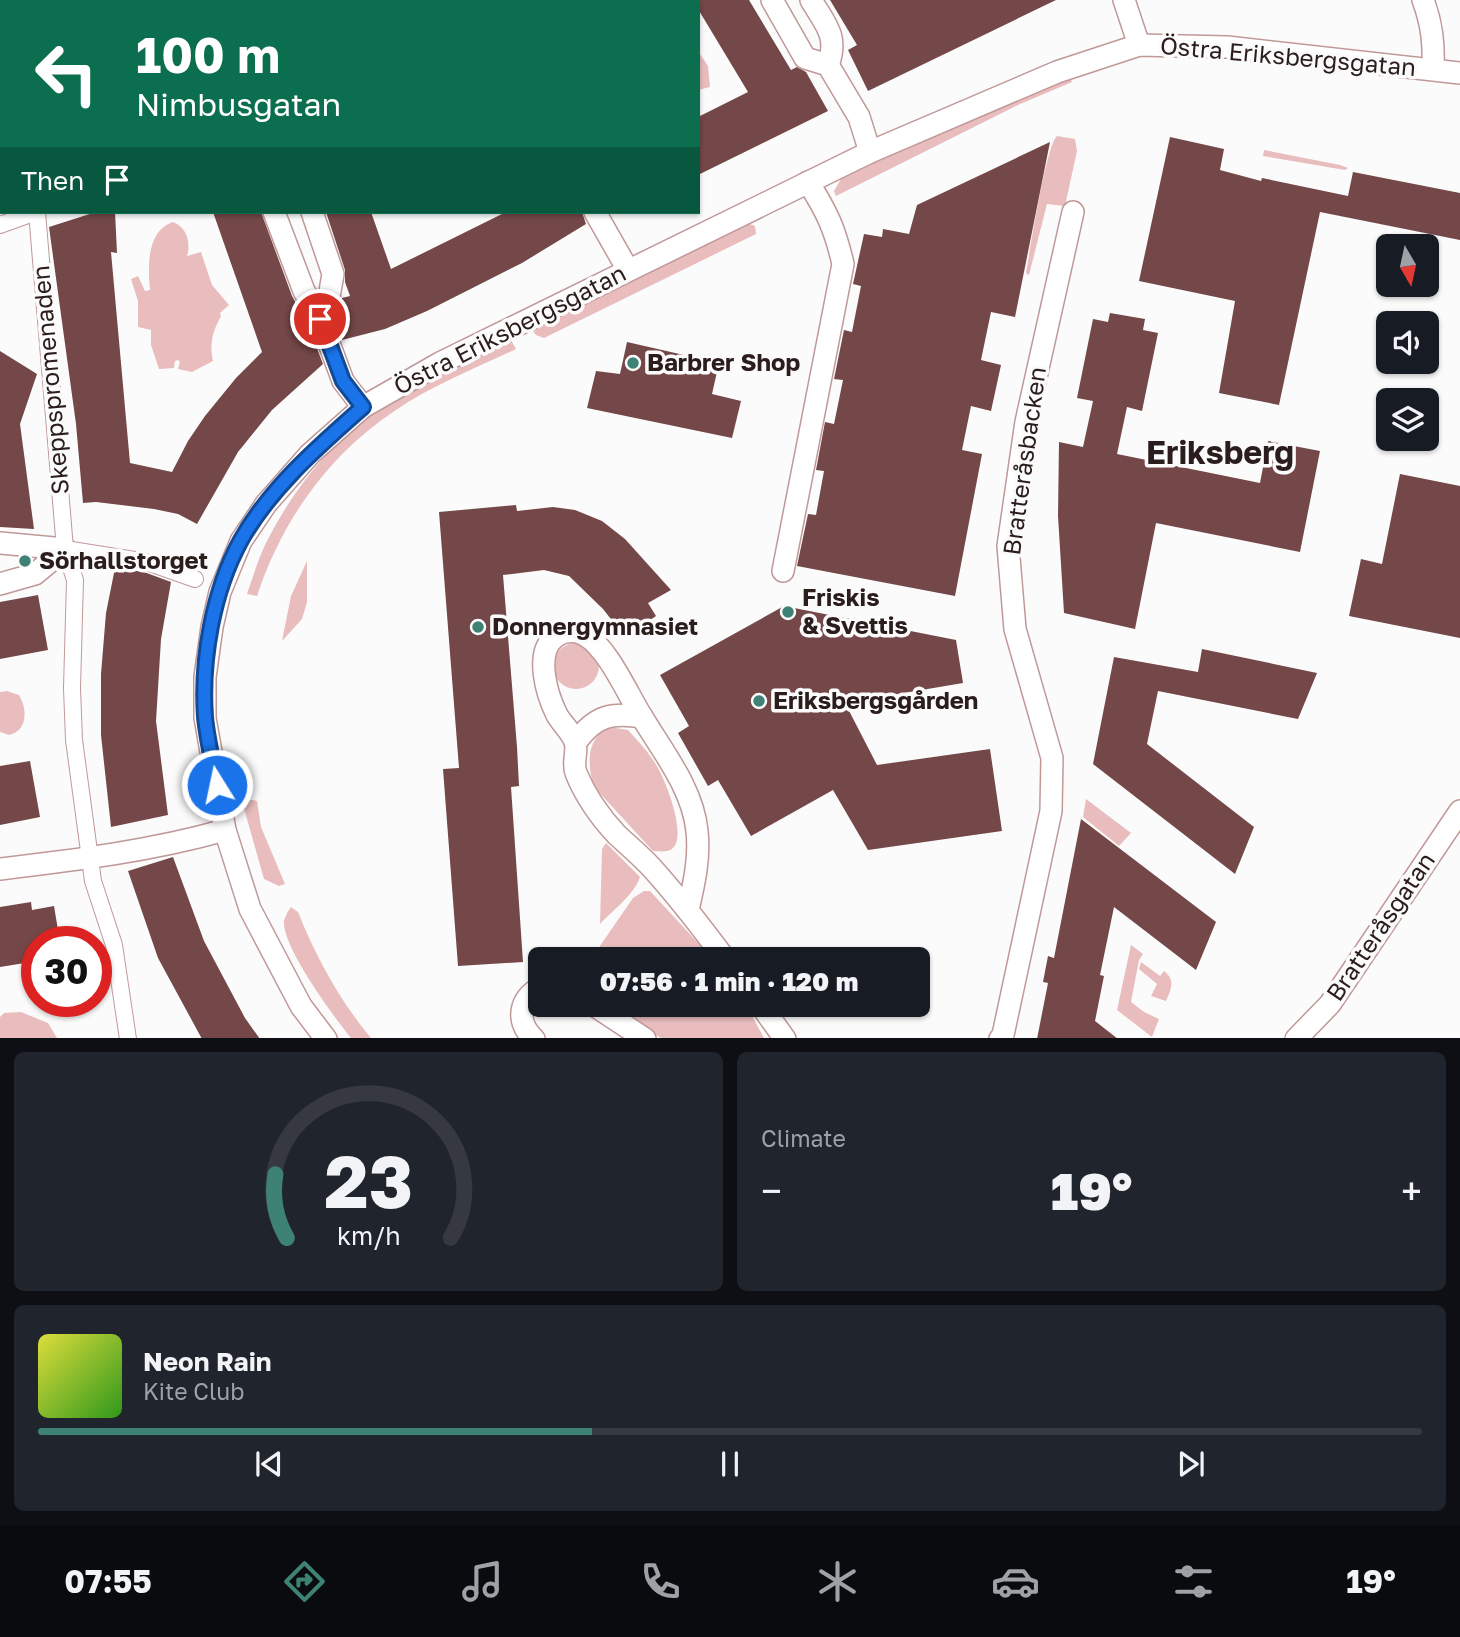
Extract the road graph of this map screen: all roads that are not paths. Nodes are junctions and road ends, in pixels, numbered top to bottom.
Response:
1 (772, 0) edge
2 (811, 0) edge
3 (1124, 0) edge
4 (1423, 0) edge
5 (1139, 45) junction
6 (828, 65) junction
7 (1433, 69) junction
8 (1460, 73) edge
9 (870, 152) junction
10 (808, 183) junction
11 (1073, 212) dead end
12 (30, 214) edge
13 (36, 214) edge
14 (275, 214) edge
15 (313, 214) edge
16 (595, 214) edge
17 (0, 225) edge
18 (628, 270) junction
19 (320, 319) junction
20 (363, 407) junction
21 (0, 543) edge
22 (65, 549) junction
23 (783, 571) dead end
24 (195, 579) dead end
25 (0, 584) edge
26 (642, 718) junction
27 (576, 742) junction
28 (1460, 811) edge
29 (225, 830) junction
30 (90, 859) junction
31 (0, 869) edge
32 (688, 910) junction
33 (716, 947) edge
34 (528, 996) edge
35 (612, 1017) edge
36 (770, 1017) edge
37 (128, 1038) edge
38 (326, 1038) edge
39 (534, 1038) edge
40 (645, 1038) edge
41 (785, 1038) edge
42 (1000, 1038) edge
43 (1297, 1038) edge

1 - 6 street
2 - 6 street
3 - 5 street
4 - 7 street
5 - 7 street, Östra Eriksbergsgatan
5 - 9 street, Östra Eriksbergsgatan
6 - 9 street
7 - 8 street, Östra Eriksbergsgatan
9 - 10 street, Östra Eriksbergsgatan
10 - 18 street, Östra Eriksbergsgatan
10 - 23 street
11 - 42 street, Bratteråsbacken
12 - 17 street
13 - 22 street, Skeppspromenaden
14 - 19 street
15 - 19 street
16 - 18 street
18 - 20 street, Östra Eriksbergsgatan
19 - 20 street
20 - 29 street, Östra Eriksbergsgatan
21 - 22 street
22 - 24 street
22 - 25 street
22 - 30 street, Skeppspromenaden
26 - 27 street
26 - 27 street
26 - 32 street
27 - 32 street
28 - 43 street, Bratteråsgatan
29 - 30 street
29 - 38 street, Östra Eriksbergsgatan
30 - 31 street
30 - 37 street, Skeppspromenaden
32 - 33 street
34 - 39 street
35 - 40 street
36 - 41 street

